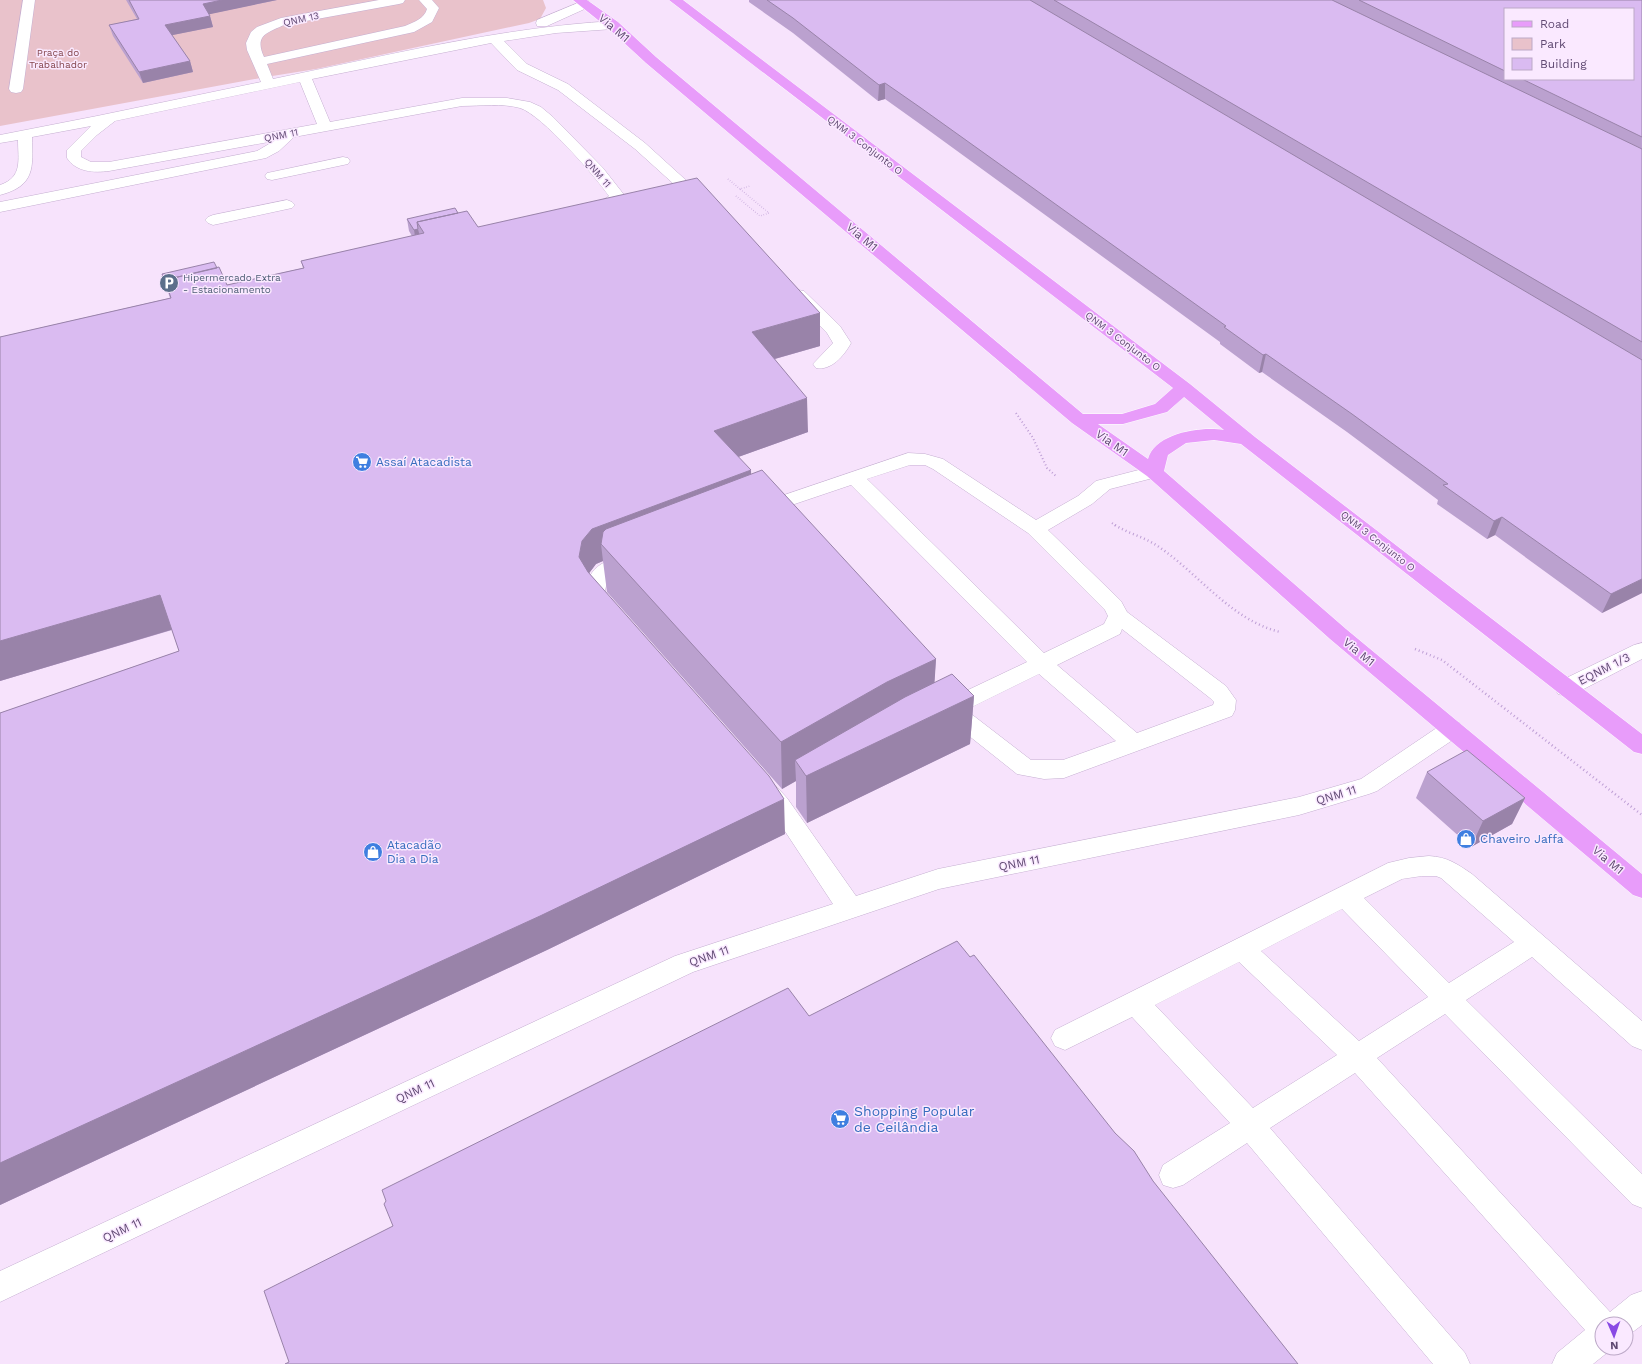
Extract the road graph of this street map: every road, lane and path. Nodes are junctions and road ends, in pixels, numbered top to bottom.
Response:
1 (30, 0) edge
2 (399, 0) edge
3 (425, 0) edge
4 (675, 0) edge
5 (582, 2) edge
6 (613, 25) junction
7 (493, 38) junction
8 (260, 62) junction
9 (304, 76) junction
10 (268, 83) junction
11 (16, 89) dead end
12 (111, 117) junction
13 (325, 126) junction
14 (25, 134) junction
15 (290, 134) junction
16 (0, 139) edge
17 (343, 161) dead end
18 (272, 176) dead end
19 (789, 176) junction
20 (0, 190) edge
21 (700, 200) junction
22 (287, 205) dead end
23 (0, 207) edge
24 (712, 211) edge
25 (581, 213) edge
26 (213, 220) dead end
27 (790, 287) edge
28 (822, 364) dead end
29 (1184, 388) junction
30 (1078, 419) junction
31 (1248, 441) junction
32 (1154, 472) junction
33 (854, 477) junction
34 (768, 507) junction
35 (745, 516) edge
36 (784, 525) edge
37 (1035, 529) junction
38 (649, 553) edge
39 (1119, 616) junction
40 (622, 625) edge
41 (1642, 650) edge
42 (1041, 663) junction
43 (1566, 688) junction
44 (933, 691) edge
45 (949, 708) junction
46 (928, 719) edge
47 (1452, 729) junction
48 (1134, 743) junction
49 (1642, 746) edge
50 (752, 775) edge
51 (1642, 888) edge
52 (1345, 896) junction
53 (850, 908) junction
54 (1533, 942) junction
55 (1242, 949) junction
56 (1447, 998) junction
57 (1136, 1003) junction
58 (1065, 1038) dead end
59 (1642, 1038) edge
60 (1357, 1056) junction
61 (1250, 1126) junction
62 (1173, 1175) dead end
63 (1642, 1194) edge
64 (0, 1287) edge
65 (1642, 1306) edge
66 (1629, 1316) edge
67 (1594, 1317) edge
68 (1594, 1343) edge
69 (1454, 1364) edge
70 (1568, 1364) edge

1 - 11 street
2 - 8 street, QNM 13
3 - 8 street
4 - 29 main road, QNM 3 Conjunto O
5 - 6 main road, Via M1
5 - 7 street, QNM 11
6 - 7 street, QNM 11
6 - 19 main road, Via M1
7 - 9 street, QNM 11
7 - 21 street
8 - 10 street, QNM 13
9 - 10 street, QNM 11
9 - 13 street
10 - 12 street, QNM 11
12 - 14 street, QNM 11
12 - 15 street, QNM 11
13 - 15 street, QNM 11
13 - 25 street, QNM 11
14 - 16 street, QNM 11
14 - 20 street
15 - 23 street
17 - 18 street
19 - 21 path
19 - 30 main road, Via M1
21 - 24 street
22 - 26 street
27 - 28 street
29 - 30 main road
29 - 31 main road, QNM 3 Conjunto O
30 - 32 main road, Via M1
31 - 32 main road
31 - 43 main road, QNM 3 Conjunto O
32 - 37 street
32 - 47 main road, Via M1
33 - 34 street
33 - 37 street
33 - 42 street
34 - 35 street
34 - 36 street
37 - 39 street
38 - 40 street
39 - 42 street
39 - 48 street
41 - 43 street, EQNM 1/3
42 - 45 street
42 - 48 street
43 - 49 main road
44 - 45 street
45 - 46 street
45 - 48 street
47 - 51 main road, Via M1
47 - 53 street, QNM 11
50 - 53 street
52 - 54 street
52 - 55 street
52 - 56 street
53 - 64 street, QNM 11
54 - 56 street
54 - 59 street
55 - 57 street
55 - 60 street
56 - 60 street
56 - 63 street
57 - 58 street
57 - 61 street
60 - 61 street
60 - 67 street
61 - 62 street
61 - 69 street
65 - 66 street
68 - 70 street

